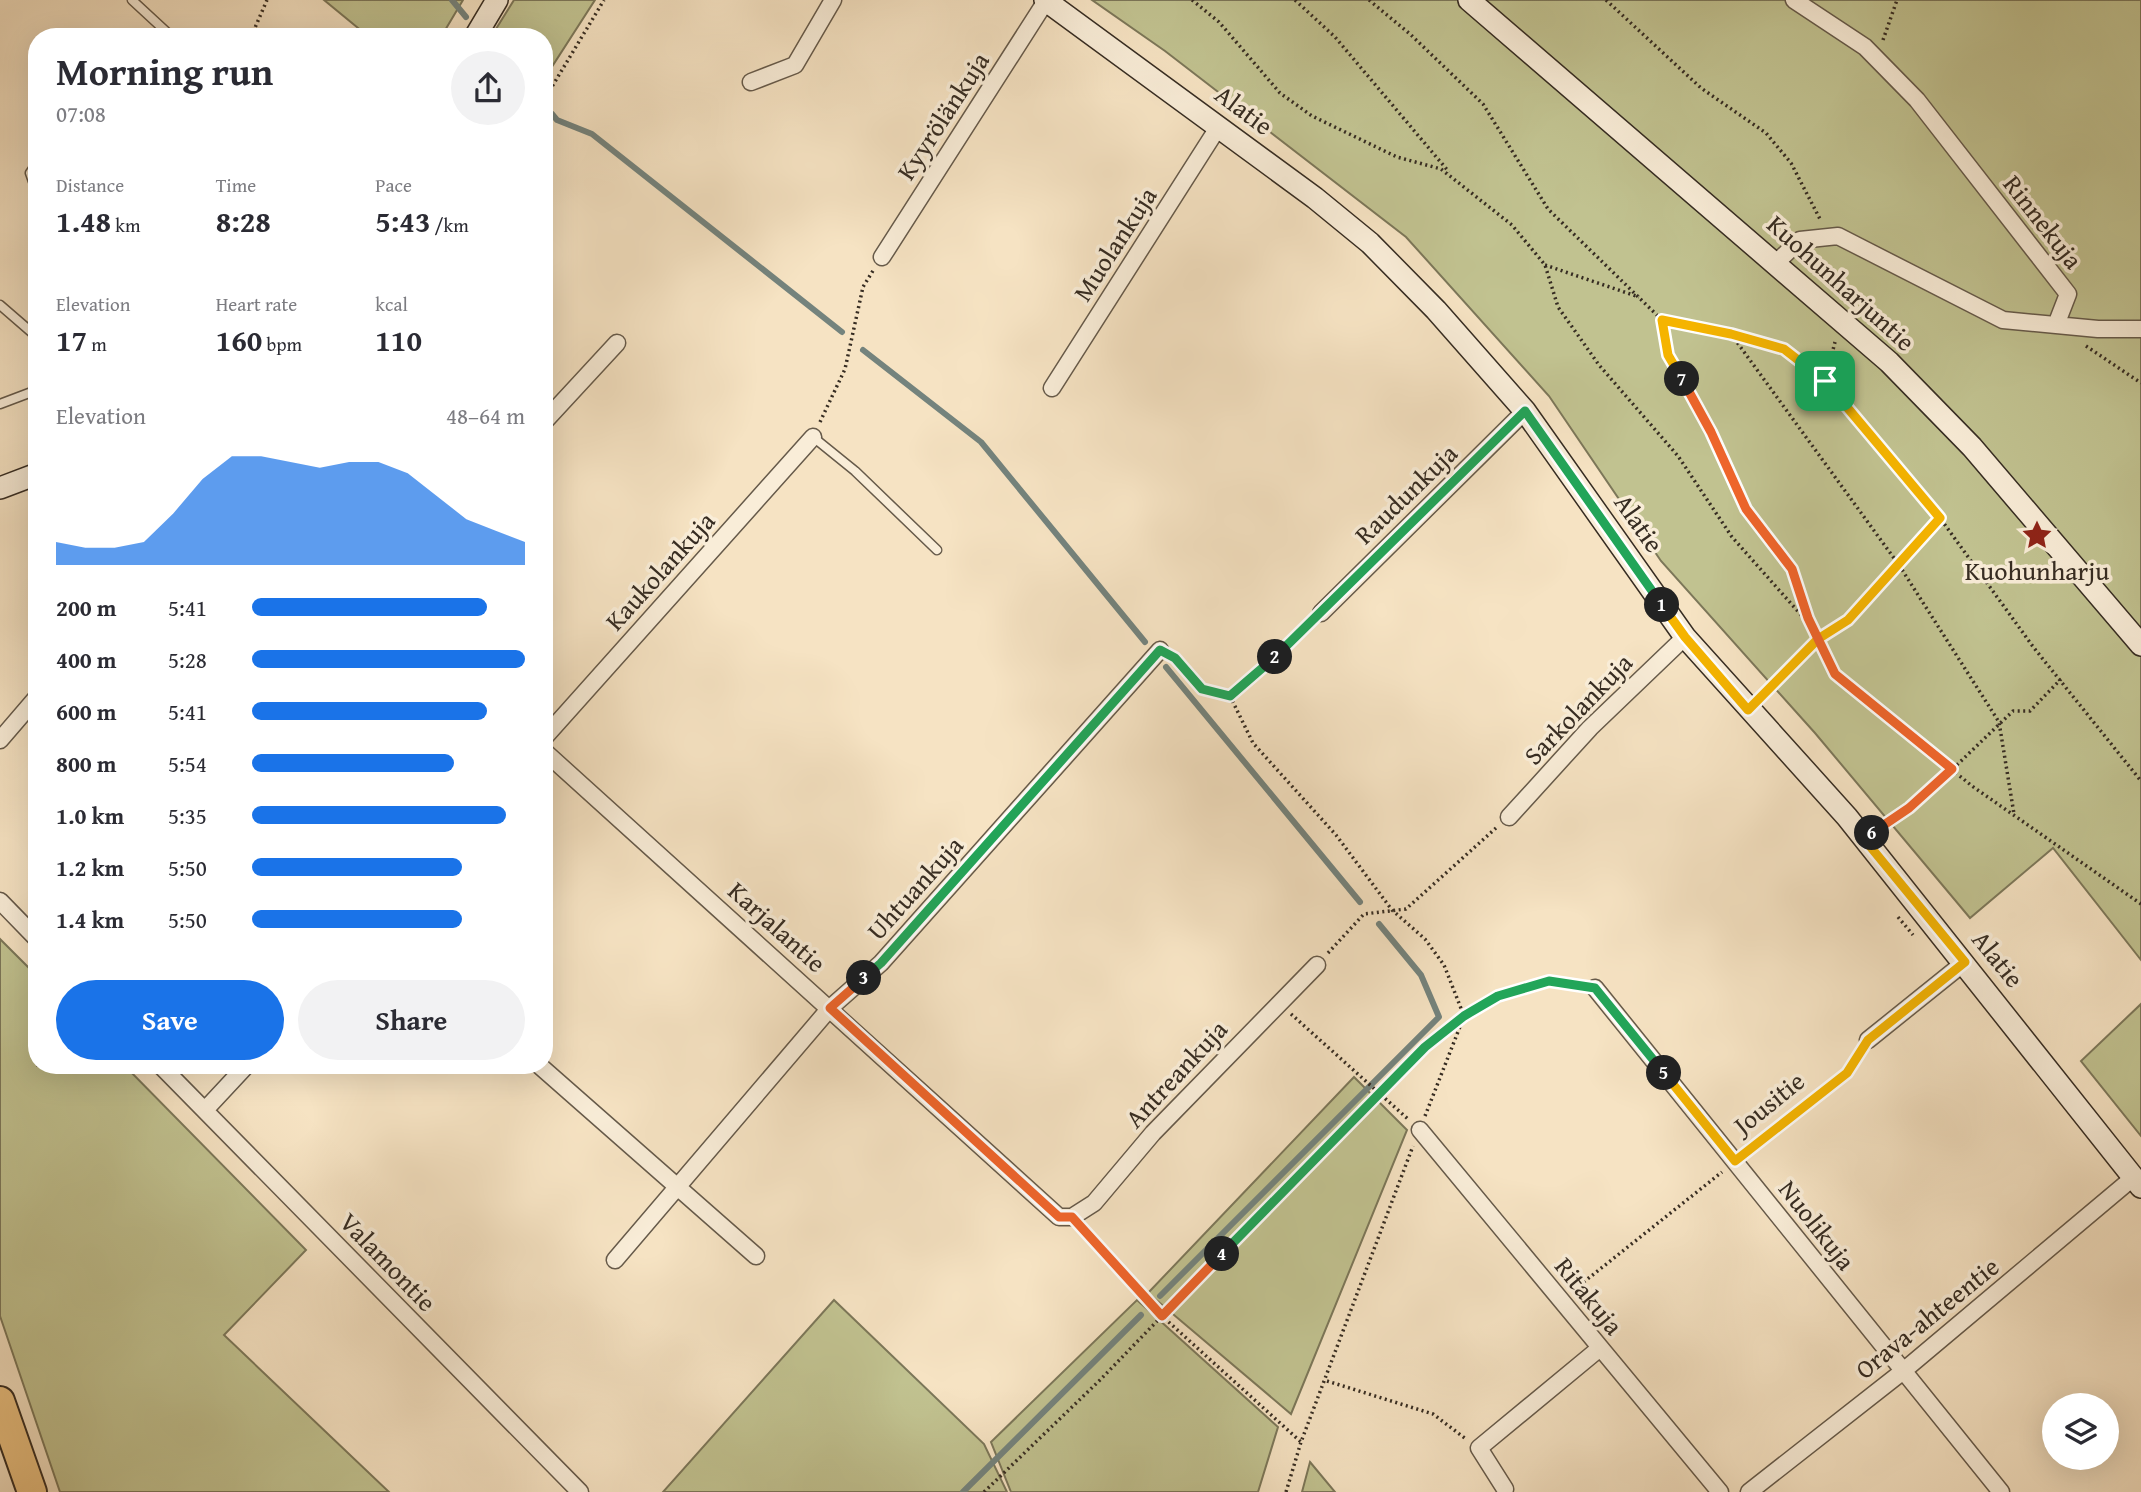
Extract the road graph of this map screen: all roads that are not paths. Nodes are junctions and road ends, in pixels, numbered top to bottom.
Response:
1 (132, 0) edge
2 (497, 0) edge
3 (833, 0) edge
4 (1045, 0) edge
5 (1469, 0) edge
6 (1794, 0) edge
7 (162, 28) edge
8 (480, 28) edge
9 (751, 82) dead end
10 (1219, 126) junction
11 (882, 257) road end
12 (1777, 262) junction
13 (0, 306) edge
14 (2056, 326) junction
15 (28, 329) edge
16 (2141, 329) edge
17 (617, 343) dead end
18 (1052, 388) dead end
19 (28, 393) edge
20 (0, 404) edge
21 (1525, 411) junction
22 (553, 412) edge
23 (813, 437) joint
24 (28, 477) edge
25 (0, 488) edge
26 (937, 550) dead end
27 (1321, 613) road end
28 (1685, 637) junction
29 (2141, 645) edge
30 (1160, 650) road end
31 (28, 707) edge
32 (553, 728) edge
33 (0, 740) edge
34 (553, 759) edge
35 (1509, 817) road end
36 (0, 901) edge
37 (28, 930) edge
38 (1965, 962) junction
39 (1317, 965) road end
40 (1595, 988) road end
41 (830, 1008) junction
42 (1868, 1040) road end
43 (169, 1074) edge
44 (239, 1074) edge
45 (549, 1074) edge
46 (205, 1110) junction
47 (1420, 1130) road end
48 (2137, 1182) edge
49 (677, 1187) junction
50 (1072, 1217) joint
51 (756, 1256) dead end
52 (615, 1260) dead end
53 (1600, 1348) junction
54 (1902, 1372) junction
55 (0, 1401) edge
56 (1505, 1489) dead end
57 (32, 1492) edge
58 (580, 1492) edge
59 (1720, 1492) edge
60 (1749, 1492) edge
61 (2001, 1492) edge

1 - 7 lane
2 - 8 street
3 - 9 street
4 - 10 street, Alatie
4 - 11 street, Kyyrölänkuja
5 - 12 street, Kuohunharjuntie
6 - 14 street, Rinnekuja
10 - 18 street, Muolankuja
10 - 21 street, Alatie
12 - 14 street
12 - 29 street, Kuohunharjuntie
13 - 15 lane
14 - 16 street
17 - 22 street
19 - 20 lane
21 - 27 street, Raudunkuja
21 - 28 street, Alatie
23 - 26 lane
23 - 32 street, Kaukolankuja
24 - 25 street
28 - 35 street, Sarkolankuja
28 - 38 street, Alatie
30 - 41 street, Uhtuankuja
31 - 33 street
34 - 41 street, Karjalantie
36 - 37 street
38 - 42 street
38 - 48 street, Alatie
39 - 50 street, Antreankuja
40 - 54 street, Nuolikuja
41 - 49 street, Uhtuankuja
41 - 50 street, Karjalantie
43 - 46 street, Valamontie
44 - 46 street
45 - 49 street
46 - 58 street, Valamontie
47 - 53 street, Ritakuja
48 - 54 street, Orava-ahteentie
49 - 51 street
49 - 52 street, Uhtuankuja
53 - 56 street
53 - 59 street, Ritakuja
54 - 60 street, Orava-ahteentie
54 - 61 street, Nuolikuja
55 - 57 highway

